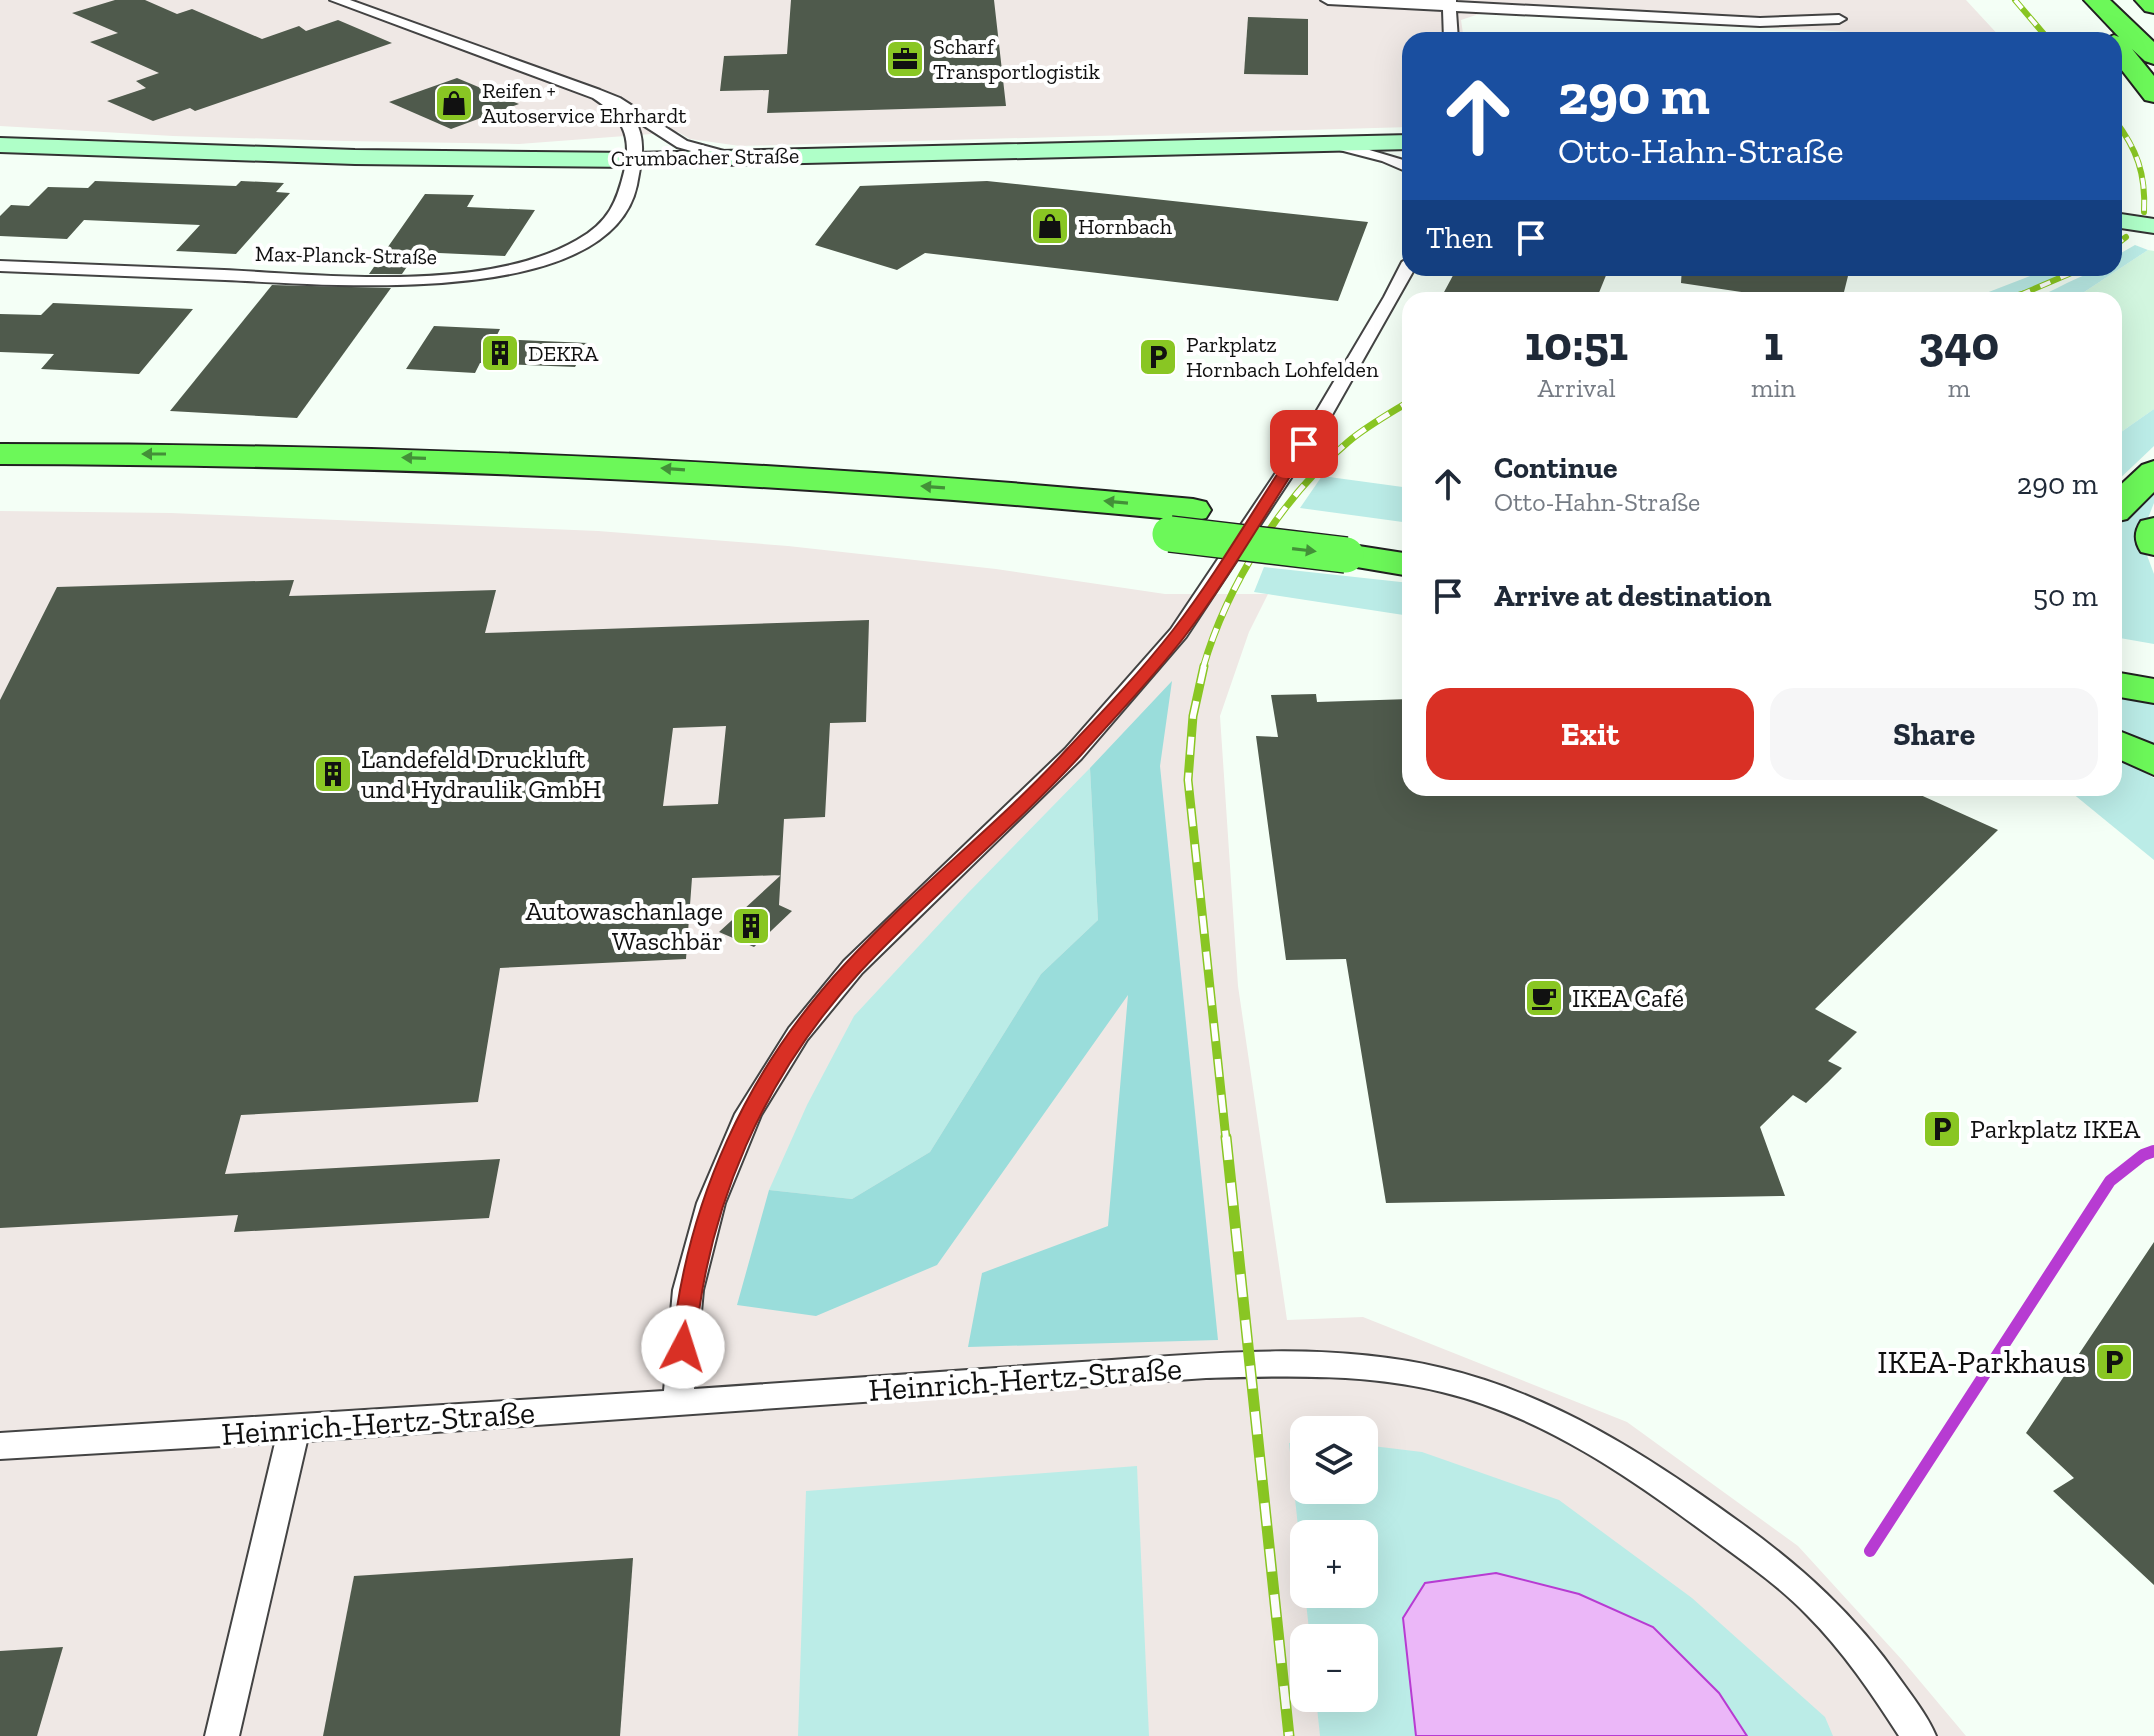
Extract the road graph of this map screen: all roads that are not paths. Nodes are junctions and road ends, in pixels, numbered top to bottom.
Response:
1 (337, 0) edge
2 (1328, 0) edge
3 (2084, 0) edge
4 (2096, 0) edge
5 (2147, 0) edge
6 (1449, 3) edge
7 (2154, 6) edge
8 (1839, 19) dead end
9 (1451, 32) edge
10 (2106, 32) edge
11 (2122, 53) edge
12 (2154, 56) edge
13 (595, 93) junction
14 (2154, 94) edge
15 (656, 129) junction
16 (1326, 142) junction
17 (1402, 142) edge
18 (0, 145) edge
19 (730, 157) junction
20 (634, 160) junction
21 (1402, 164) edge
22 (2122, 221) edge
23 (2154, 226) edge
24 (0, 266) edge
25 (1403, 276) edge
26 (0, 454) edge
27 (2154, 472) edge
28 (0, 479) edge
29 (2122, 503) edge
30 (1182, 522) junction
31 (2154, 529) edge
32 (1379, 539) edge
33 (2154, 544) edge
34 (1402, 558) edge
35 (2122, 657) edge
36 (2154, 663) edge
37 (2122, 685) edge
38 (2154, 691) edge
39 (2122, 745) edge
40 (2154, 762) edge
41 (678, 1403) junction
42 (294, 1429) junction
43 (0, 1446) edge
44 (222, 1736) edge
45 (1919, 1736) edge

1 - 13 street
2 - 6 street
3 - 10 highway
4 - 12 highway
5 - 7 highway
6 - 8 street
6 - 9 street
11 - 14 highway
13 - 15 street
13 - 20 street
15 - 19 street
15 - 20 street
16 - 17 main road, Crumbacher Straße
16 - 19 main road, Crumbacher Straße
16 - 21 street
18 - 20 main road, Crumbacher Straße
19 - 20 main road, Crumbacher Straße
20 - 24 street, Max-Planck-Straße
22 - 23 main road
25 - 41 street
30 -> 26 highway
27 - 29 highway
28 - 30 highway
30 - 32 highway, bridge
31 - 33 highway
32 - 34 highway
35 - 36 highway
37 - 38 highway
39 - 40 highway
41 - 42 street, Heinrich-Hertz-Straße
41 - 45 street, Heinrich-Hertz-Straße
42 - 43 street, Heinrich-Hertz-Straße
42 - 44 street

